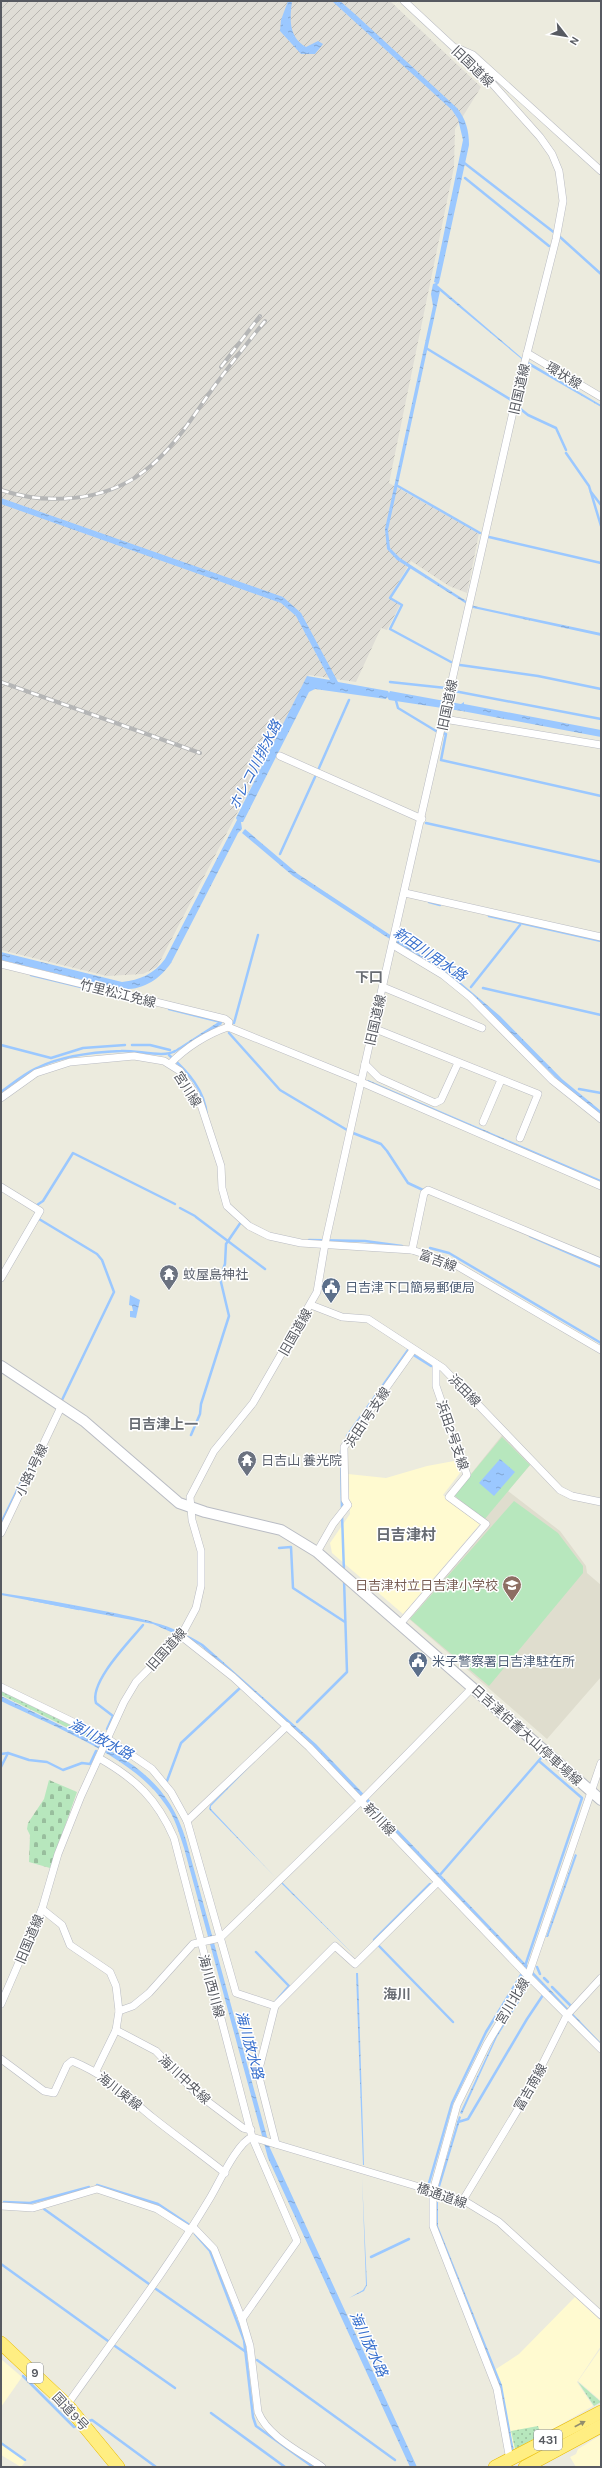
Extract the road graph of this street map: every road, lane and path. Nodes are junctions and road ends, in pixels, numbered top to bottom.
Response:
1 (404, 1) edge
2 (451, 45) junction
3 (601, 170) edge
4 (527, 353) junction
5 (601, 397) edge
6 (445, 715) junction
7 (601, 745) edge
8 (280, 756) dead end
9 (422, 819) junction
10 (405, 893) junction
11 (601, 937) edge
12 (393, 945) junction
13 (1, 964) edge
14 (383, 987) junction
15 (228, 1027) junction
16 (373, 1028) junction
17 (482, 1028) dead end
18 (458, 1063) junction
19 (170, 1064) junction
20 (365, 1064) junction
21 (501, 1080) junction
22 (361, 1082) junction
23 (1, 1098) edge
24 (601, 1119) edge
25 (483, 1122) dead end
26 (520, 1138) dead end
27 (601, 1186) edge
28 (1, 1187) edge
29 (325, 1244) junction
30 (412, 1250) junction
31 (601, 1262) edge
32 (1, 1278) edge
33 (311, 1305) junction
34 (413, 1350) junction
35 (601, 1350) edge
36 (436, 1364) junction
37 (1, 1366) edge
38 (61, 1407) junction
39 (601, 1502) edge
40 (190, 1508) junction
41 (1, 1533) edge
42 (316, 1552) junction
43 (400, 1624) junction
44 (181, 1636) junction
45 (1, 1687) edge
46 (473, 1687) junction
47 (287, 1726) junction
48 (106, 1742) junction
49 (101, 1756) junction
50 (601, 1763) edge
51 (592, 1792) junction
52 (362, 1800) junction
53 (601, 1800) edge
54 (187, 1822) junction
55 (438, 1882) junction
56 (42, 1909) junction
57 (218, 1939) junction
58 (202, 1942) junction
59 (528, 1976) junction
60 (601, 1978) edge
61 (2, 2000) edge
62 (275, 2006) junction
63 (119, 2011) junction
64 (568, 2015) junction
65 (116, 2030) junction
66 (601, 2049) edge
67 (1, 2059) edge
68 (96, 2071) junction
69 (254, 2135) junction
70 (274, 2144) junction
71 (225, 2173) junction
72 (433, 2191) junction
73 (464, 2200) junction
74 (1, 2206) edge
75 (192, 2228) junction
76 (601, 2315) edge
77 (242, 2319) junction
78 (1, 2343) edge
79 (67, 2405) junction
80 (601, 2412) edge
81 (601, 2426) edge
82 (510, 2460) junction
83 (118, 2467) edge
84 (322, 2467) edge
85 (495, 2467) edge
86 (525, 2467) edge

1 - 2 street, 旧国道線
2 - 3 street
2 - 4 street, 旧国道線
4 - 5 street, 環状線
4 - 6 street, 旧国道線
6 - 7 street
6 - 9 street, 旧国道線
8 - 9 street
9 - 10 street, 旧国道線
10 - 11 street
10 - 12 street, 旧国道線
12 - 14 street, 旧国道線
12 - 24 street
13 - 15 street, 竹里松江免線
14 - 16 street, 旧国道線
14 - 17 street
15 - 19 street
15 - 22 street
16 - 18 street
16 - 20 street, 旧国道線
18 - 20 street
18 - 21 street
19 - 23 street, 宮川線
19 - 29 street, 宮川線
20 - 22 street, 旧国道線
21 - 25 street
21 - 26 street
22 - 27 street
22 - 29 street, 旧国道線
28 - 32 street
29 - 30 street, 富吉線
29 - 33 street, 旧国道線
30 - 31 street
30 - 35 street, 富吉線
33 - 34 street, 浜田線
33 - 40 street, 旧国道線
34 - 36 street, 浜田線
34 - 42 street, 浜田1号支線
36 - 39 street, 浜田線
36 - 43 street, 浜田2号支線
37 - 38 main road, 日吉津伯耆大山停車場線
38 - 40 main road, 日吉津伯耆大山停車場線
38 - 41 street, 小路1号線
40 - 42 main road, 日吉津伯耆大山停車場線
40 - 44 street, 旧国道線
42 - 43 main road, 日吉津伯耆大山停車場線
43 - 46 main road, 日吉津伯耆大山停車場線
44 - 47 street, 新川線
44 - 48 street, 旧国道線
45 - 48 street
46 - 51 main road, 日吉津伯耆大山停車場線
46 - 52 street
47 - 52 street, 新川線
47 - 54 street
48 - 49 street, 旧国道線
48 - 54 street
49 - 56 street, 旧国道線
49 - 58 street, 海川西川線
50 - 51 street, 宮川北線
51 - 53 main road, 日吉津伯耆大山停車場線
51 - 59 street, 宮川北線
52 - 55 street, 新川線
52 - 57 street
54 - 57 street
55 - 59 street, 新川線
55 - 62 street
56 - 61 street, 旧国道線
56 - 63 street
57 - 58 street
57 - 62 street
58 - 63 street
58 - 69 street, 海川西川線
59 - 64 street, 新川線
59 - 72 street, 宮川北線
60 - 64 street, 富吉南線
62 - 70 street
63 - 65 street
64 - 66 street, 新川線
64 - 73 street, 富吉南線
65 - 68 street
65 - 69 street, 海川中央線
67 - 68 street, 海川東線
68 - 71 street, 海川東線
69 - 70 street, 海川中央線
69 - 71 street
69 - 77 street, 海川西川線
70 - 72 street, 橋通道線
71 - 75 street
72 - 73 street, 橋通道線
72 - 82 street, 宮川北線
73 - 76 street, 橋通道線
74 - 75 street
75 - 77 street
75 - 79 street
77 - 84 street
78 - 79 highway, 国道9号 / 9
79 - 83 highway, 国道9号 / 9
82 -> 80 highway, 431
81 - 86 highway, 431
82 - 85 highway, 431

